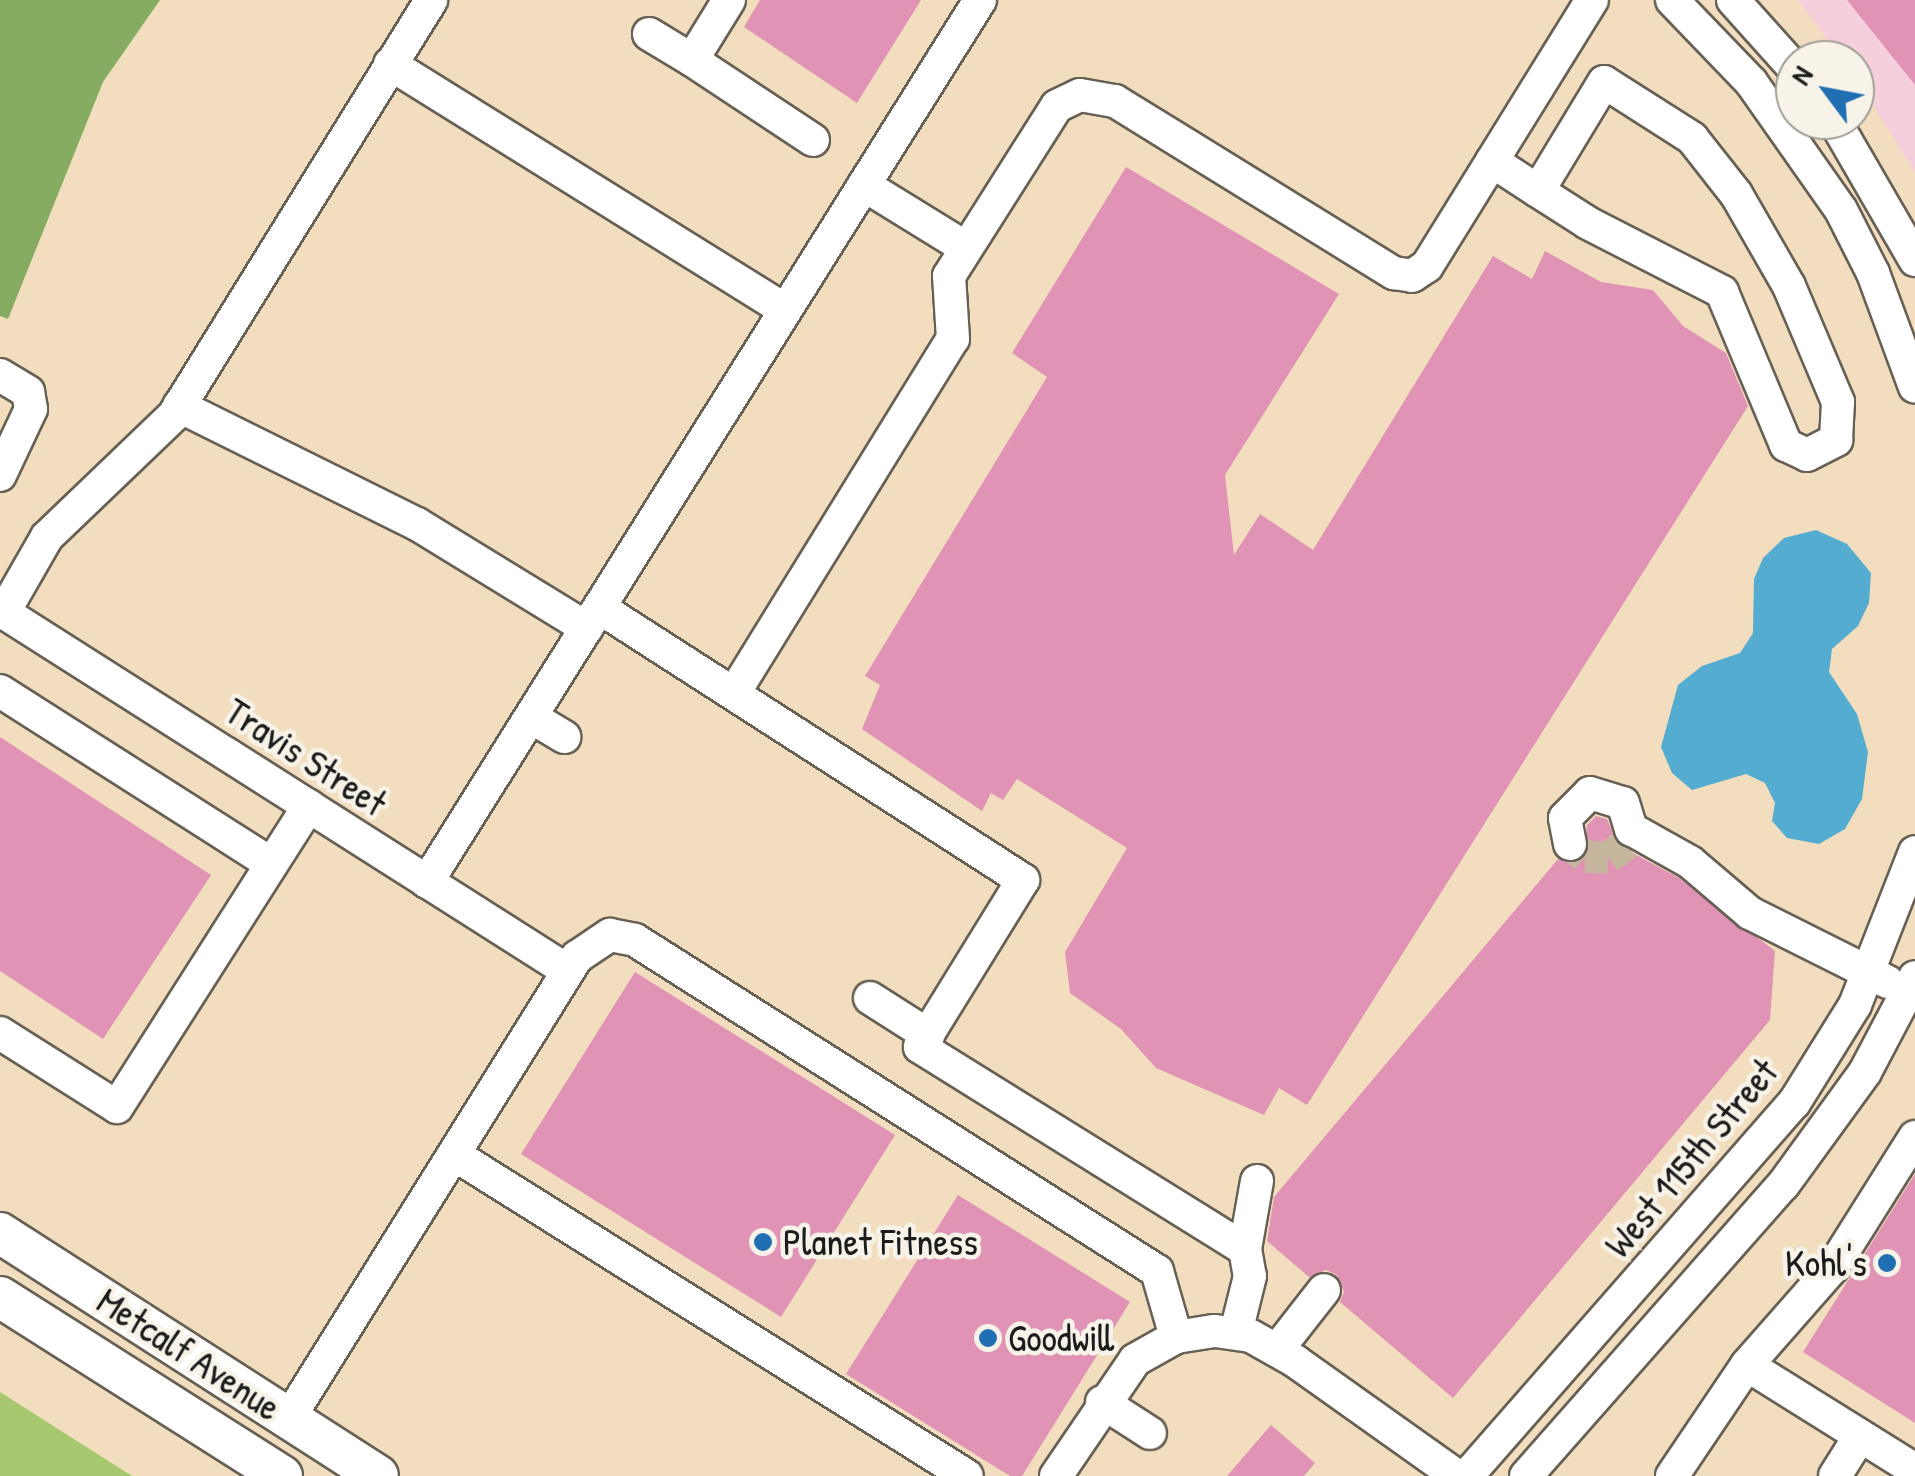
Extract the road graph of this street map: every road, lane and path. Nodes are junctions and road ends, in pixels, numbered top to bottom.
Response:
1 (431, 0) edge
2 (729, 0) edge
3 (980, 0) edge
4 (1592, 0) edge
5 (1672, 0) edge
6 (1733, 0) edge
7 (649, 34) dead end
8 (1775, 47) edge
9 (692, 60) junction
10 (390, 64) junction
11 (814, 140) dead end
12 (1846, 140) edge
13 (1492, 161) junction
14 (864, 184) junction
15 (1538, 191) junction
16 (966, 248) junction
17 (1915, 260) edge
18 (785, 310) junction
19 (0, 374) edge
20 (1915, 386) edge
21 (180, 406) junction
22 (0, 475) edge
23 (2, 611) edge
24 (594, 618) junction
25 (0, 691) edge
26 (734, 693) junction
27 (531, 717) junction
28 (564, 737) dead end
29 (309, 806) junction
30 (1570, 844) dead end
31 (1915, 852) edge
32 (272, 864) junction
33 (427, 882) junction
34 (568, 972) junction
35 (1869, 974) junction
36 (1913, 988) edge
37 (870, 998) dead end
38 (0, 1033) edge
39 (928, 1035) junction
40 (1915, 1137) edge
41 (456, 1154) junction
42 (1257, 1181) dead end
43 (0, 1233) edge
44 (1245, 1249) junction
45 (1324, 1290) dead end
46 (0, 1296) edge
47 (1236, 1332) junction
48 (1176, 1337) junction
49 (1277, 1350) junction
50 (1747, 1365) junction
51 (1102, 1402) junction
52 (289, 1418) junction
53 (1150, 1432) dead end
54 (1860, 1436) junction
55 (1915, 1470) edge
56 (282, 1476) edge
57 (378, 1476) edge
58 (968, 1476) edge
59 (1056, 1476) edge
60 (1457, 1476) edge
61 (1467, 1476) edge
62 (1526, 1476) edge
63 (1672, 1476) edge
64 (1835, 1476) edge

1 - 10 street
2 - 9 street
3 - 14 street
4 - 13 street
5 - 20 street
6 - 8 street
7 - 9 street
9 - 11 street
10 - 18 street
10 - 21 street
12 - 17 street
13 - 15 street
13 - 16 street
14 - 16 street
14 - 18 street
15 - 15 street
16 - 26 street
18 - 24 street
19 - 22 street
21 - 23 street
21 - 24 street
23 - 29 street, Travis Street
24 - 26 street
24 - 27 street
25 - 32 street
26 - 39 street
27 - 28 street
27 - 33 street
29 - 32 street
29 - 33 street, Travis Street
30 - 35 street
31 - 35 street, West 115th Street
32 - 38 street
33 - 34 street, Travis Street
34 - 41 street
34 - 48 street
35 - 36 street
35 - 61 street, West 115th Street
36 - 62 street
37 - 39 street
39 - 44 street
40 - 50 street
41 - 52 street
41 - 58 street
42 - 44 street
43 - 52 main road, Metcalf Avenue
44 - 47 street
45 - 49 street
46 - 56 main road, Metcalf Avenue
47 - 48 street
47 - 49 street
48 - 51 street
49 - 60 street
50 - 54 street
50 - 63 street
51 - 53 street
51 - 59 street
52 - 57 main road, Metcalf Avenue
54 - 55 street
54 - 64 street

